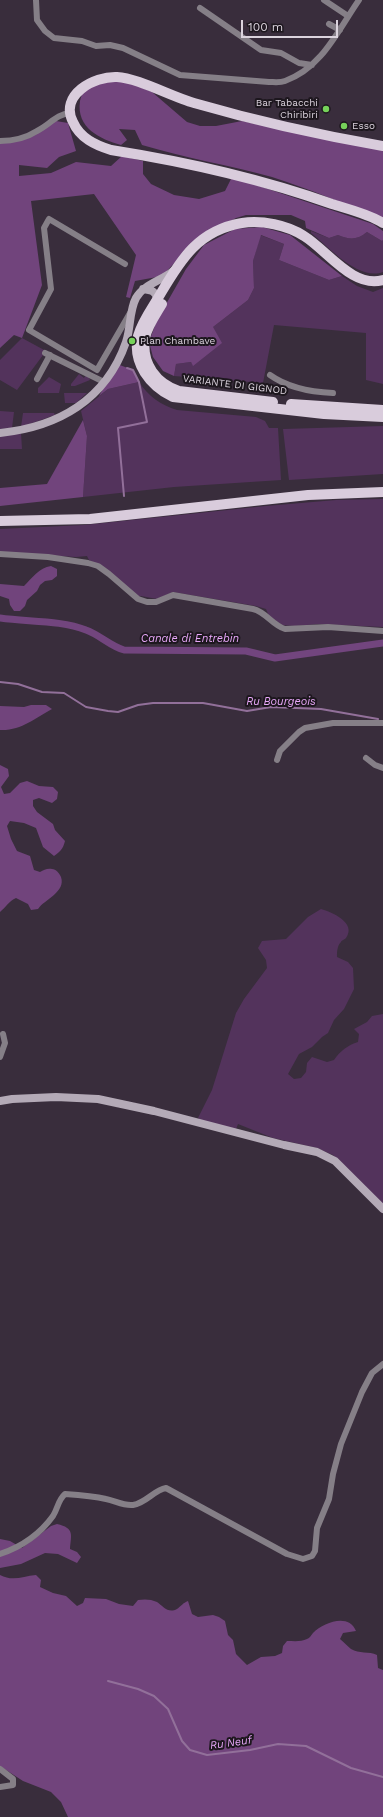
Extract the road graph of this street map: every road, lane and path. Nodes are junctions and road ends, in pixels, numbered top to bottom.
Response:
1 (36, 0) edge
2 (324, 0) edge
3 (359, 0) edge
4 (200, 8) dead end
5 (348, 16) junction
6 (329, 24) dead end
7 (340, 30) junction
8 (312, 65) junction
9 (70, 113) junction
10 (0, 141) edge
11 (383, 146) edge
12 (383, 223) edge
13 (209, 235) junction
14 (188, 260) junction
15 (125, 264) dead end
16 (176, 268) junction
17 (383, 280) edge
18 (165, 286) junction
19 (143, 289) junction
20 (134, 305) junction
21 (153, 305) junction
22 (270, 375) dead end
23 (37, 379) dead end
24 (104, 382) junction
25 (333, 393) dead end
26 (383, 410) edge
27 (383, 417) edge
28 (0, 433) edge
29 (383, 492) edge
30 (0, 521) edge
31 (0, 554) edge
32 (383, 631) edge
33 (383, 722) edge
34 (366, 758) dead end
35 (277, 760) dead end
36 (383, 768) edge
37 (3, 1034) dead end
38 (0, 1057) edge
39 (0, 1101) edge
40 (383, 1209) edge
41 (383, 1364) edge
42 (0, 1554) edge
43 (0, 1769) edge
44 (0, 1787) edge

1 - 8 street
2 - 5 street
3 - 5 street
4 - 8 street
5 - 7 street
6 - 7 street
7 - 8 street
9 - 10 street
9 - 11 main road
9 - 12 main road
13 - 14 main road, VARIANTE DI GIGNOD
13 - 16 main road, VARIANTE DI GIGNOD
13 - 17 main road
14 - 18 main road
14 - 26 main road, VARIANTE DI GIGNOD
15 - 20 street
16 - 18 main road, VARIANTE DI GIGNOD
16 - 19 main road
18 - 19 main road
18 - 21 main road, VARIANTE DI GIGNOD
19 - 20 main road
19 - 21 main road
20 - 24 main road
21 - 27 main road, VARIANTE DI GIGNOD
22 - 25 street
23 - 24 street
24 - 28 main road
29 - 30 main road
31 - 32 street
33 - 35 street
34 - 36 street
37 - 38 street
39 - 40 main road
41 - 42 street
43 - 44 street

